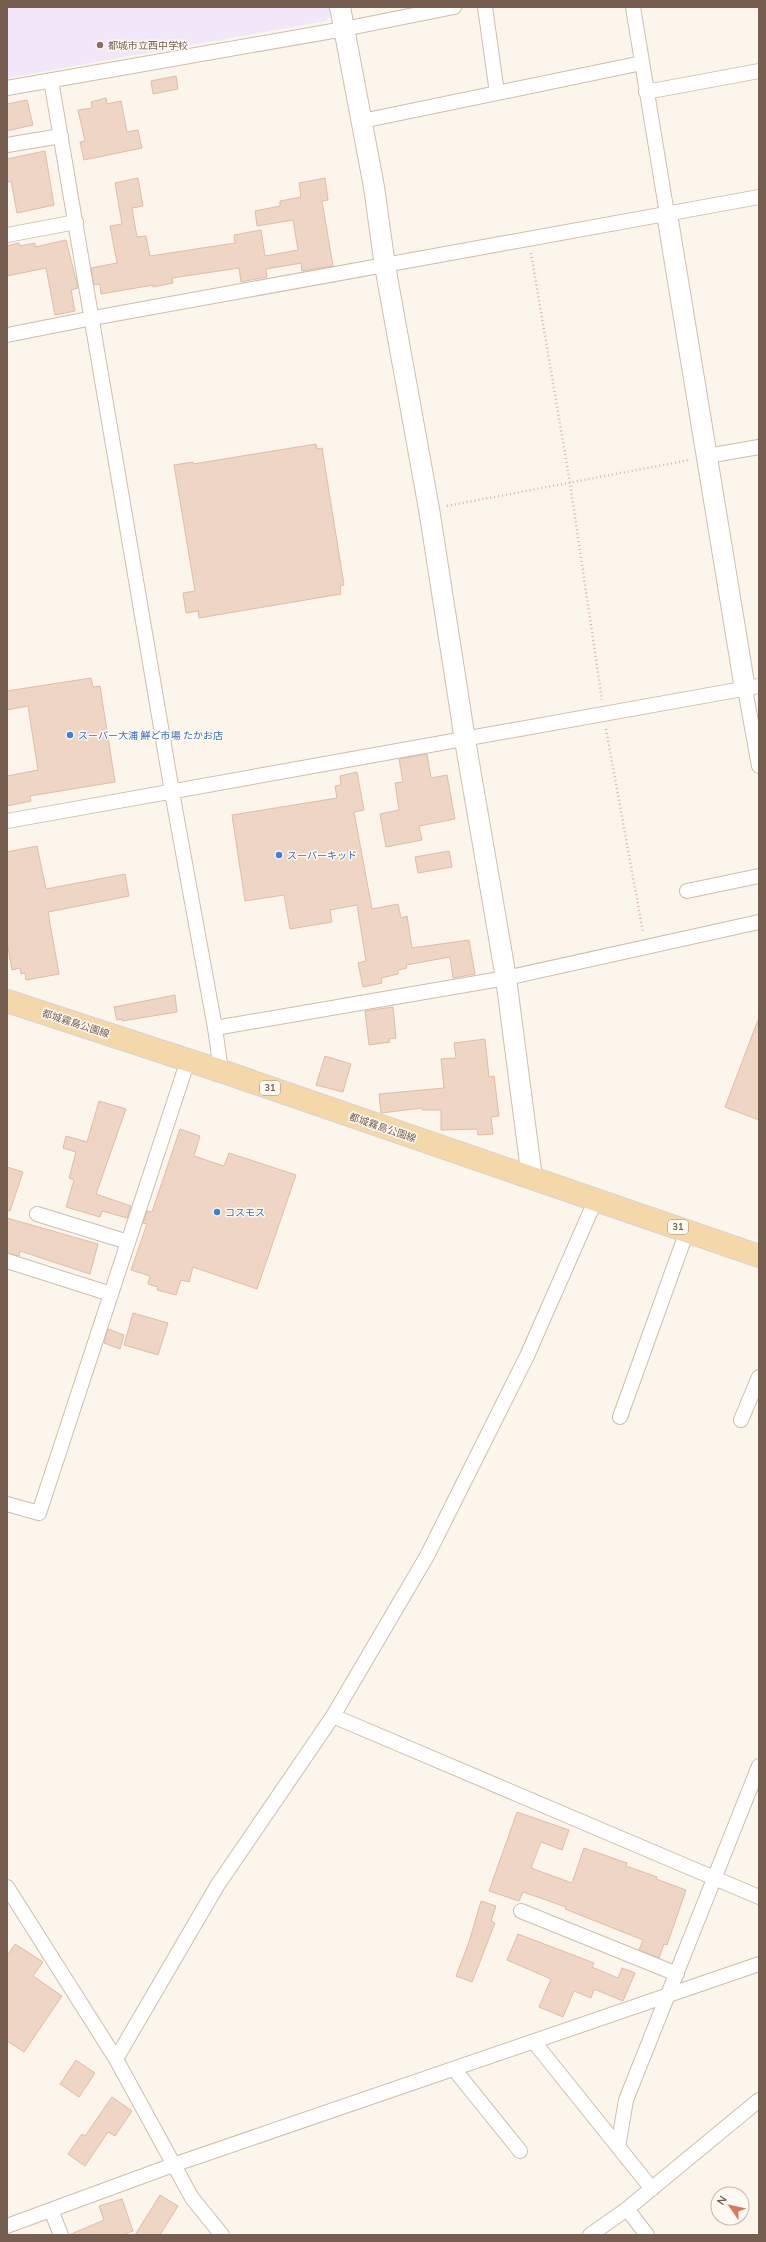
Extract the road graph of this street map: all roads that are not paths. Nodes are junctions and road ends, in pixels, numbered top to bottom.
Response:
1 (340, 7) edge
2 (454, 7) edge
3 (485, 7) edge
4 (633, 7) edge
5 (344, 29) junction
6 (642, 63) junction
7 (759, 71) edge
8 (51, 80) junction
9 (7, 88) edge
10 (646, 92) junction
11 (497, 93) junction
12 (362, 120) junction
13 (61, 136) junction
14 (7, 145) edge
15 (759, 197) edge
16 (667, 214) junction
17 (76, 222) junction
18 (7, 235) edge
19 (385, 266) junction
20 (93, 318) junction
21 (7, 335) edge
22 (759, 447) edge
23 (707, 456) junction
24 (752, 687) edge
25 (465, 740) junction
26 (759, 766) edge
27 (172, 792) junction
28 (7, 821) edge
29 (759, 876) edge
30 (687, 891) dead end
31 (759, 922) edge
32 (506, 978) junction
33 (7, 1001) edge
34 (215, 1028) junction
35 (188, 1060) junction
36 (221, 1071) junction
37 (532, 1178) junction
38 (596, 1199) junction
39 (37, 1214) dead end
40 (687, 1231) junction
41 (128, 1242) junction
42 (759, 1256) edge
43 (7, 1261) edge
44 (111, 1294) junction
45 (759, 1377) edge
46 (620, 1417) dead end
47 (741, 1420) dead end
48 (7, 1504) edge
49 (333, 1716) junction
50 (759, 1766) edge
51 (714, 1878) junction
52 (7, 1887) edge
53 (759, 1897) edge
54 (521, 1911) dead end
55 (759, 1964) edge
56 (677, 1974) junction
57 (668, 1996) junction
58 (534, 2042) junction
59 (116, 2060) junction
60 (454, 2069) junction
61 (759, 2100) edge
62 (618, 2147) junction
63 (520, 2151) dead end
64 (173, 2165) junction
65 (652, 2189) junction
66 (627, 2209) junction
67 (51, 2210) junction
68 (7, 2226) edge
69 (61, 2235) edge
70 (222, 2235) edge
71 (590, 2235) edge
72 (647, 2235) edge

1 - 5 street
2 - 5 street
3 - 11 street
4 - 6 street
5 - 8 street
5 - 12 street
6 - 10 street
6 - 11 street
7 - 10 street
8 - 9 street
8 - 13 street
10 - 16 street
11 - 12 street
12 - 19 street
13 - 14 street
13 - 17 street
15 - 16 street
16 - 19 street
16 - 23 street
17 - 18 street
17 - 20 street
19 - 20 street
19 - 25 street
20 - 21 street
20 - 27 street
22 - 23 street
23 - 24 street
24 - 25 street
24 - 26 street
25 - 27 street
25 - 32 street
27 - 28 street
27 - 34 street
29 - 30 street
31 - 32 street
32 - 34 street
32 - 37 street
33 - 35 main road, 都城霧島公園線 / 31
34 - 36 street
35 - 36 main road, 都城霧島公園線 / 31
35 - 41 street
36 - 37 main road, 都城霧島公園線 / 31
37 - 38 main road, 都城霧島公園線 / 31
38 - 40 main road, 都城霧島公園線 / 31
38 - 49 street
39 - 41 street
40 - 42 main road, 都城霧島公園線 / 31
40 - 46 street
41 - 44 street
43 - 44 street
44 - 48 street
45 - 47 street
49 - 51 street
49 - 59 street
50 - 51 street
51 - 53 street
51 - 56 street
52 - 59 street
54 - 56 street
55 - 57 street
56 - 57 street
57 - 58 street
57 - 62 street
58 - 60 street
58 - 62 street
59 - 64 street
60 - 63 street
60 - 64 street
61 - 65 street
62 - 65 street
64 - 67 street
64 - 70 street
65 - 66 street
66 - 71 street
66 - 72 street
67 - 68 street
67 - 69 street

